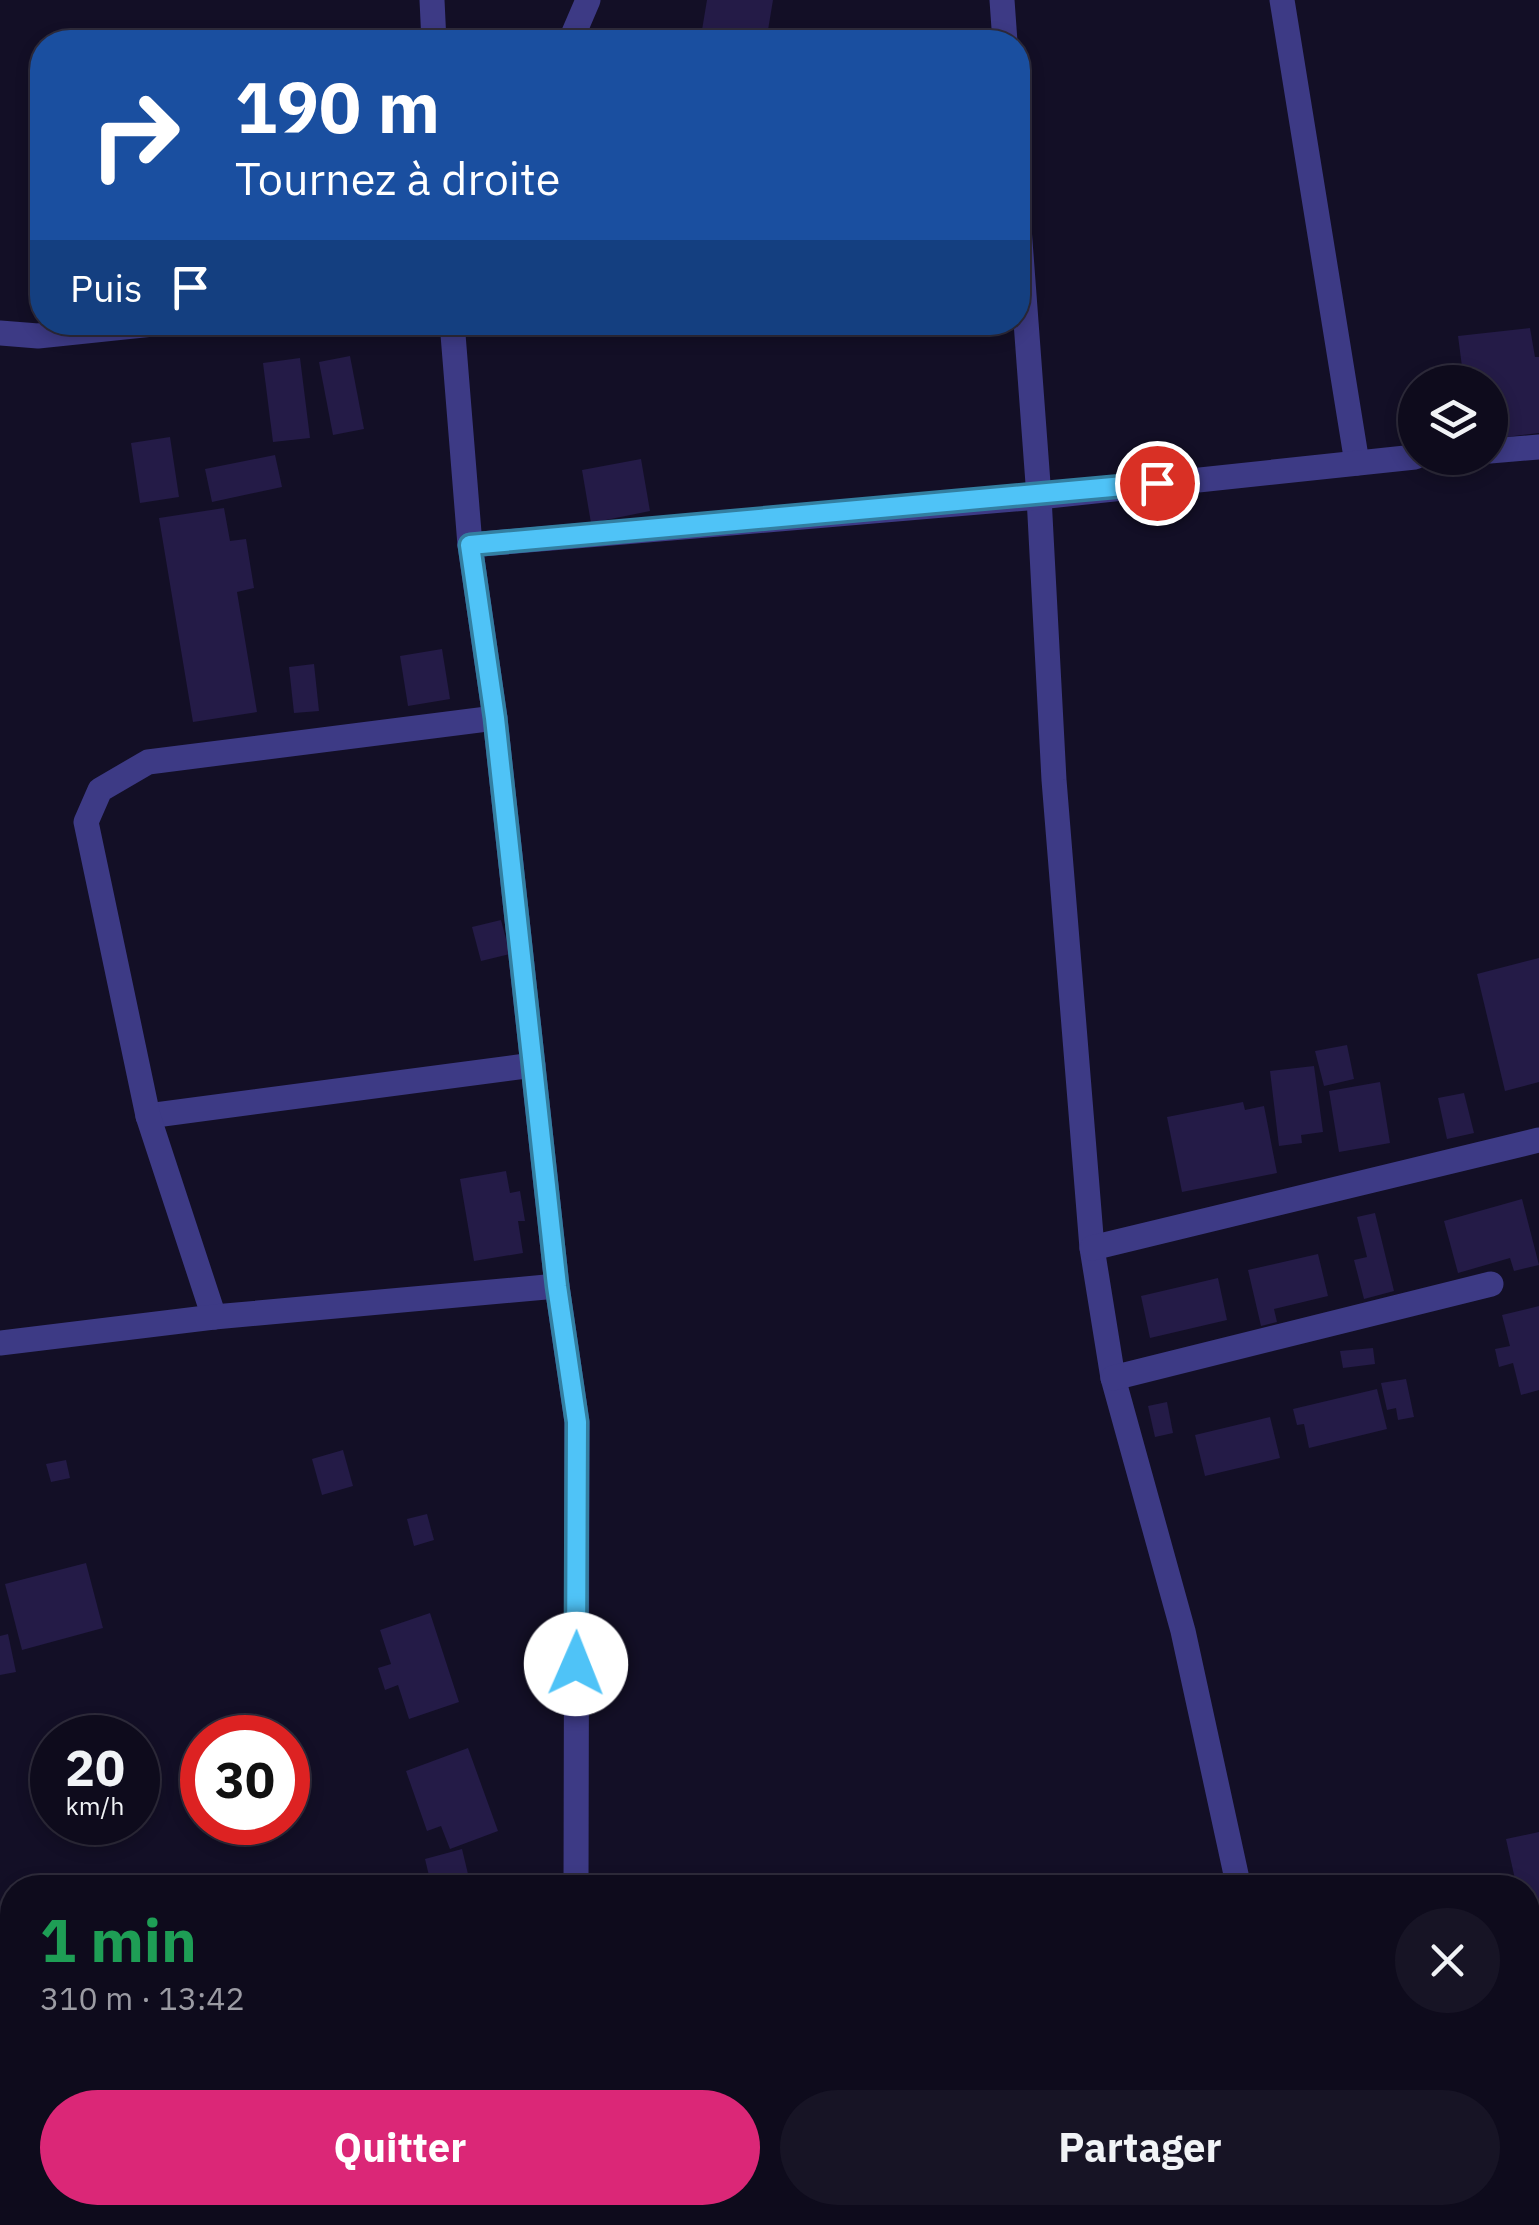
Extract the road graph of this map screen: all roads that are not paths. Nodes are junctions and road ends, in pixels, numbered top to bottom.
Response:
1 (432, 0) edge
2 (588, 0) edge
3 (1002, 0) edge
4 (1282, 0) edge
5 (433, 30) edge
6 (575, 30) edge
7 (1004, 30) edge
8 (0, 333) edge
9 (48, 335) edge
10 (453, 335) edge
11 (1027, 335) edge
12 (1539, 447) edge
13 (1508, 450) edge
14 (1398, 459) edge
15 (1357, 463) junction
16 (1039, 497) junction
17 (470, 545) junction
18 (495, 718) junction
19 (533, 1065) junction
20 (148, 1116) junction
21 (1539, 1140) edge
22 (1092, 1248) junction
23 (1491, 1284) dead end
24 (557, 1286) junction
25 (214, 1316) junction
26 (0, 1343) edge
27 (1113, 1378) junction
28 (576, 1875) edge
29 (1237, 1875) edge

1 - 5 street
2 - 6 street
3 - 7 street
4 - 15 street
8 - 9 street
10 - 17 street
11 - 16 street
12 - 13 street
14 - 15 street
15 - 16 street
16 - 17 street
16 - 22 street
17 - 18 street
18 - 19 street
18 - 20 street
19 - 20 street
19 - 24 street
20 - 25 street
21 - 22 street
22 - 27 street
23 - 27 street
24 - 25 street
24 - 28 street
25 - 26 street
27 - 29 street

